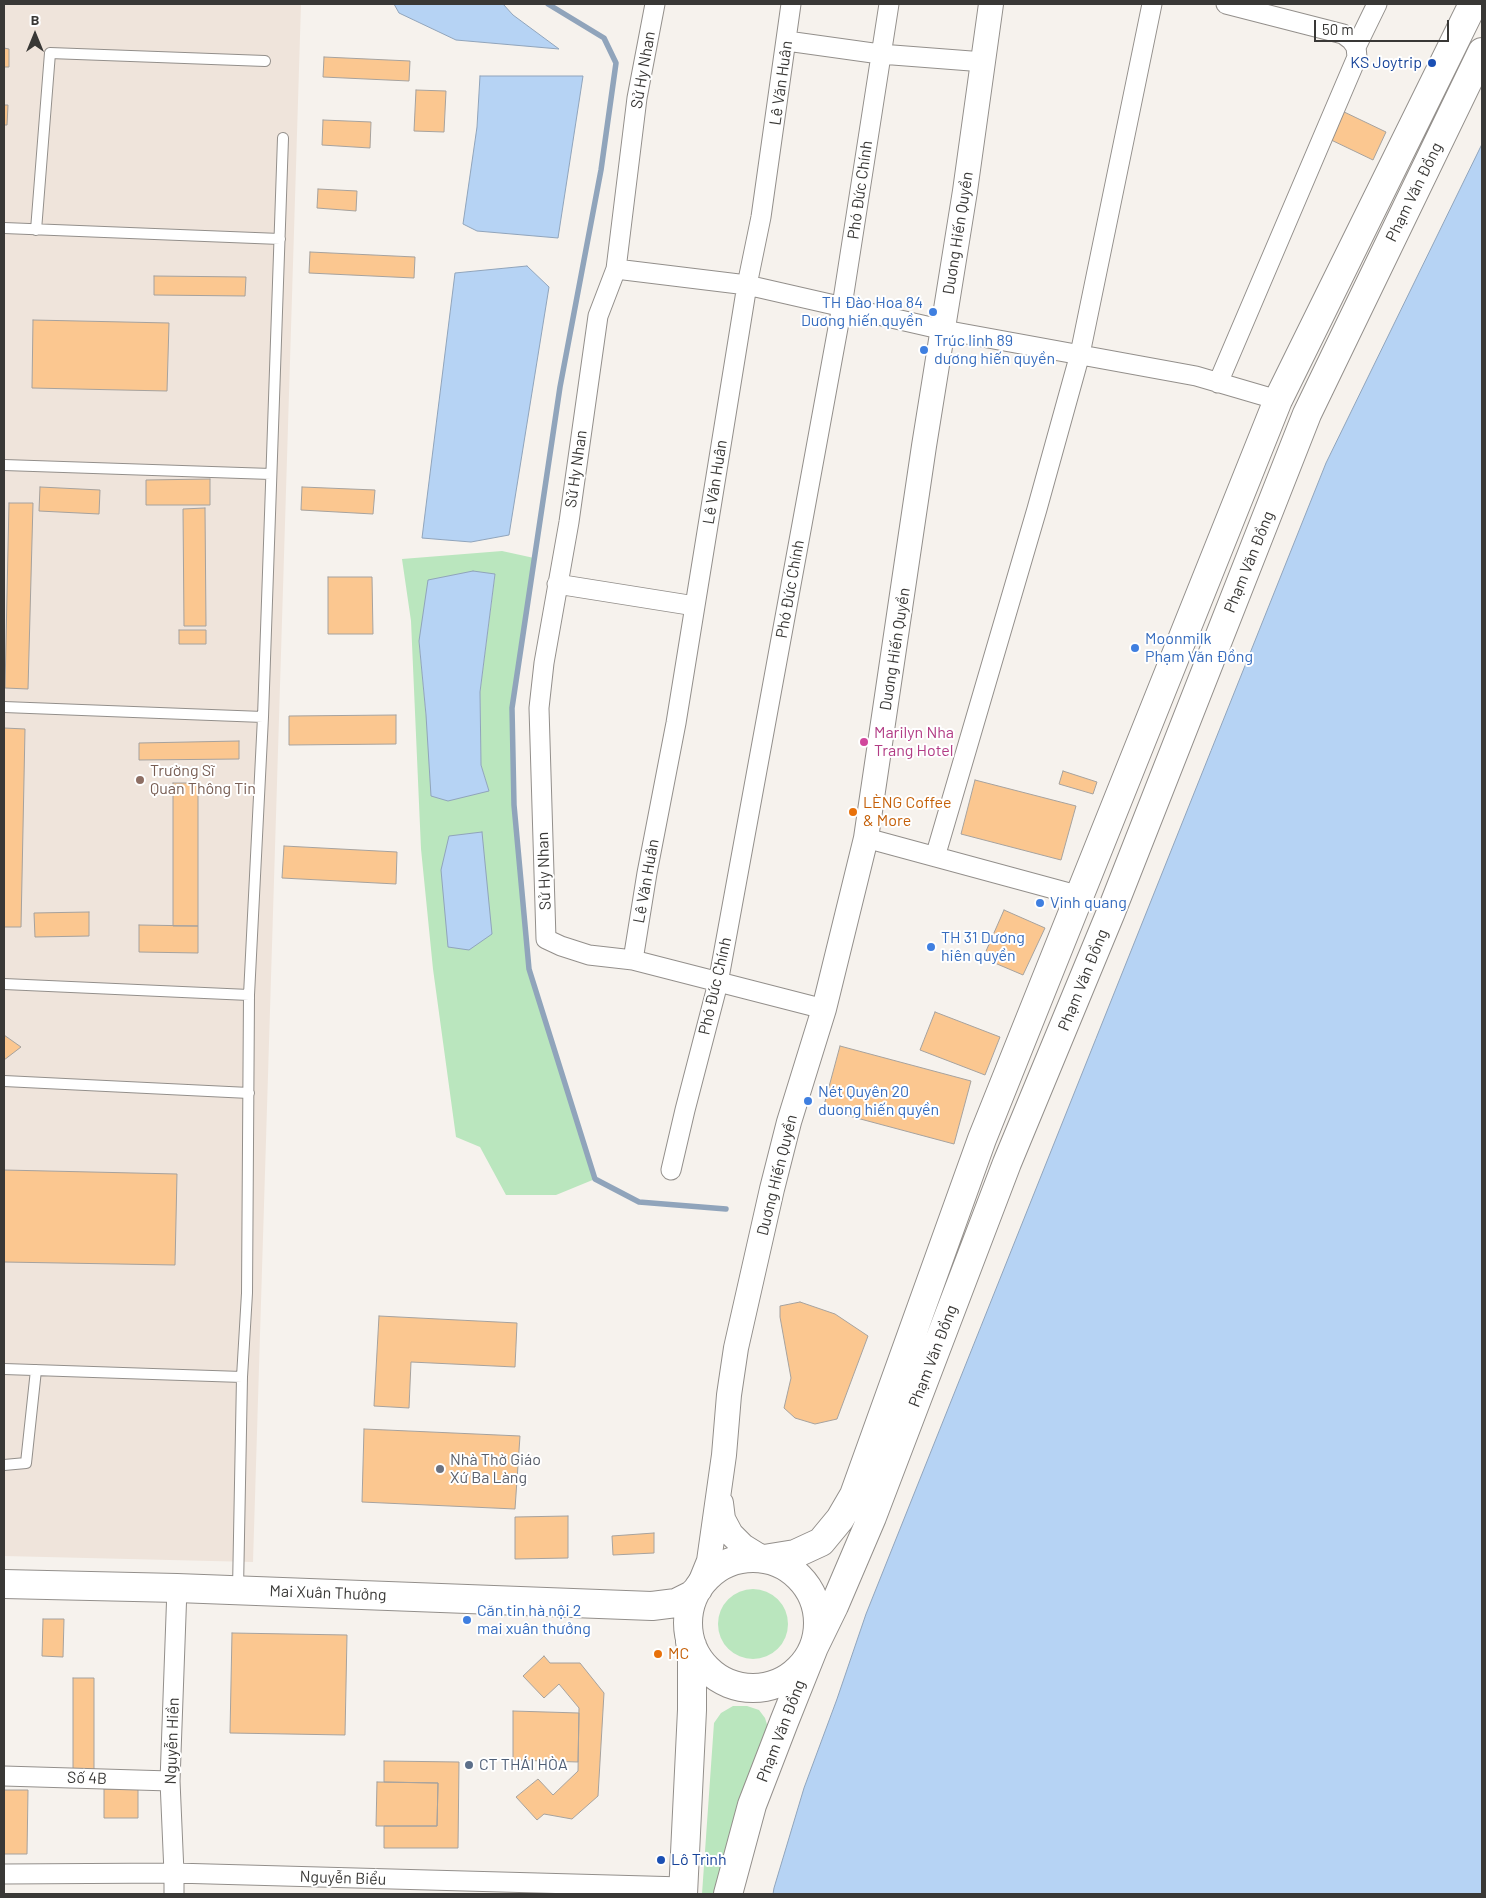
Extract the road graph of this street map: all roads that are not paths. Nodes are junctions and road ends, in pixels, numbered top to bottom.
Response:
1 (655, 4) edge
2 (791, 4) edge
3 (889, 4) edge
4 (991, 4) edge
5 (1152, 4) edge
6 (1226, 4) edge
7 (1378, 4) edge
8 (1473, 4) edge
9 (787, 41) junction
10 (1356, 47) junction
11 (1482, 52) edge
12 (880, 54) junction
13 (265, 61) dead end
14 (984, 62) junction
15 (284, 138) dead end
16 (4, 228) edge
17 (36, 230) junction
18 (280, 239) junction
19 (616, 269) junction
20 (747, 285) junction
21 (842, 306) junction
22 (944, 330) junction
23 (1080, 354) junction
24 (1218, 383) junction
25 (1278, 400) junction
26 (1307, 414) junction
27 (4, 465) edge
28 (271, 474) junction
29 (557, 584) junction
30 (696, 606) junction
31 (4, 707) edge
32 (263, 717) junction
33 (866, 838) junction
34 (935, 857) junction
35 (1080, 896) junction
36 (633, 960) junction
37 (718, 983) junction
38 (4, 984) edge
39 (249, 995) junction
40 (824, 1008) junction
41 (4, 1082) edge
42 (249, 1093) junction
43 (671, 1170) dead end
44 (4, 1369) edge
45 (36, 1370) junction
46 (242, 1377) junction
47 (4, 1465) edge
48 (720, 1491) junction
49 (764, 1559) junction
50 (4, 1584) edge
51 (177, 1588) junction
52 (698, 1588) junction
53 (238, 1590) junction
54 (652, 1606) junction
55 (692, 1644) junction
56 (814, 1647) junction
57 (4, 1776) edge
58 (170, 1781) junction
59 (174, 1873) junction
60 (4, 1874) edge
61 (683, 1891) edge
62 (174, 1894) edge
63 (728, 1894) edge

1 - 19 street, Sử Hy Nhan
2 - 9 street, Lê Văn Huân
3 - 12 street, Phó Đức Chính
4 - 14 street, Duơng Hiến Quyền
5 - 23 street
6 - 10 street
7 - 10 street
8 - 25 main road, Phạm Văn Đồng
9 - 12 street
9 - 20 street, Lê Văn Huân
10 - 24 street
11 - 26 main road, Phạm Văn Đồng
12 - 14 street
12 - 21 street, Phó Đức Chính
13 - 17 lane
14 - 22 street, Duơng Hiến Quyền
15 - 18 lane
16 - 17 lane
17 - 18 lane
18 - 28 lane
19 - 20 street
19 - 29 street, Sử Hy Nhan
20 - 21 street
20 - 30 street, Lê Văn Huân
21 - 22 street
21 - 37 street, Phó Đức Chính
22 - 23 street
22 - 33 street, Duơng Hiến Quyền
23 - 24 street
23 - 34 street
24 - 25 street
25 - 26 main road
25 - 35 main road, Phạm Văn Đồng
26 - 56 main road, Phạm Văn Đồng
27 - 28 lane
28 - 32 lane
29 - 30 street
29 - 36 street, Sử Hy Nhan
30 - 36 street, Lê Văn Huân
31 - 32 lane
32 - 39 lane
33 - 34 street
33 - 40 street, Duơng Hiến Quyền
34 - 35 street
35 - 49 main road, Phạm Văn Đồng
36 - 37 street
37 - 40 street
37 - 43 street, Phó Đức Chính
38 - 39 lane
39 - 42 lane
40 - 48 street, Duơng Hiến Quyền
41 - 42 lane
42 - 46 lane
44 - 45 lane
45 - 46 lane
45 - 47 lane
46 - 53 lane
48 - 49 street, Duơng Hiến Quyền
48 - 52 street, Duơng Hiến Quyền
49 - 52 main road
49 - 56 main road
50 - 51 main road, Mai Xuân Thưởng
51 - 53 main road, Mai Xuân Thưởng
51 - 58 street, Nguyễn Hiền
52 - 54 main road, Mai Xuân Thưởng
52 - 55 main road
53 - 54 main road, Mai Xuân Thưởng
54 - 55 main road, Mai Xuân Thưởng
55 - 56 main road
55 - 61 main road
56 - 63 main road, Phạm Văn Đồng
57 - 58 street, Số 4B
58 - 59 street, Nguyễn Hiền
59 - 60 street, Nguyễn Biểu
59 - 61 street, Nguyễn Biểu
59 - 62 street, Nguyễn Hiền

